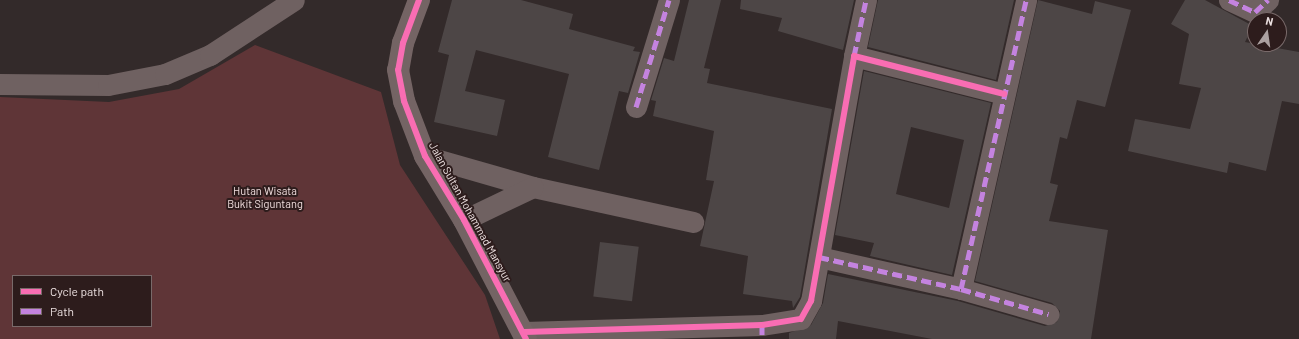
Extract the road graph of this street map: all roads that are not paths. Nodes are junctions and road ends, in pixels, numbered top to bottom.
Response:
1 (294, 0) edge
2 (419, 0) edge
3 (669, 0) edge
4 (866, 0) edge
5 (1026, 0) edge
6 (1229, 0) edge
7 (1268, 0) edge
8 (854, 56) junction
9 (0, 84) edge
10 (1004, 94) junction
11 (636, 107) dead end
12 (425, 156) junction
13 (533, 187) junction
14 (464, 220) junction
15 (693, 222) dead end
16 (819, 257) junction
17 (961, 289) junction
18 (1048, 314) dead end
19 (762, 332) edge
20 (525, 336) edge

1 - 9 street
2 - 12 street, Jalan Sultan Mohammad Mansyur
3 - 11 street
4 - 8 street
5 - 10 street
6 - 7 street
8 - 10 street
8 - 16 street
10 - 17 street
12 - 13 street
12 - 14 street, Jalan Sultan Mohammad Mansyur
13 - 14 street
13 - 15 street
14 - 20 street, Jalan Sultan Mohammad Mansyur
16 - 17 street
16 - 19 street
17 - 18 street
19 - 20 street

